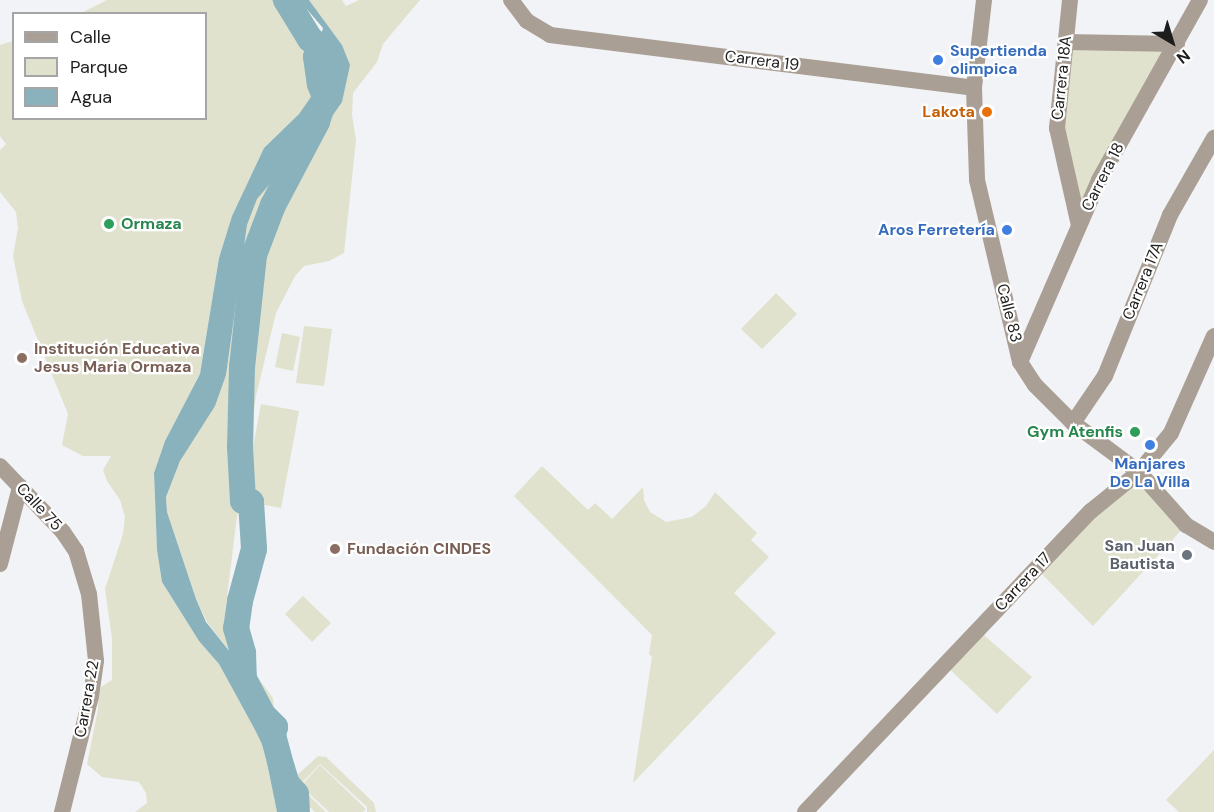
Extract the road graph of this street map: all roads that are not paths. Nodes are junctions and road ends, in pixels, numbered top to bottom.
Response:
1 (511, 0) edge
2 (984, 0) edge
3 (1070, 0) edge
4 (1200, 0) edge
5 (1065, 42) junction
6 (1177, 44) junction
7 (974, 88) junction
8 (1214, 138) edge
9 (1078, 226) junction
10 (1214, 336) edge
11 (1020, 362) junction
12 (1073, 423) junction
13 (0, 466) edge
14 (1139, 472) junction
15 (20, 487) junction
16 (1214, 542) edge
17 (76, 551) joint
18 (0, 564) edge
19 (62, 812) edge
20 (806, 812) edge

1 - 7 street, Carrera 19
2 - 7 street, Calle 83
3 - 5 street, Carrera 18A
4 - 6 street, Carrera 18
5 - 6 street
5 - 9 street, Carrera 18A
6 - 9 street, Carrera 18
7 - 11 street, Calle 83
8 - 12 street, Carrera 17A
9 - 11 street, Carrera 18
10 - 14 street, Carrera 17
11 - 12 street, Calle 83
12 - 14 street, Calle 83
13 - 15 street, Calle 75
14 - 16 street, Calle 83
14 - 20 street, Carrera 17
15 - 17 street, Calle 75
15 - 18 street
17 - 19 street, Carrera 22

